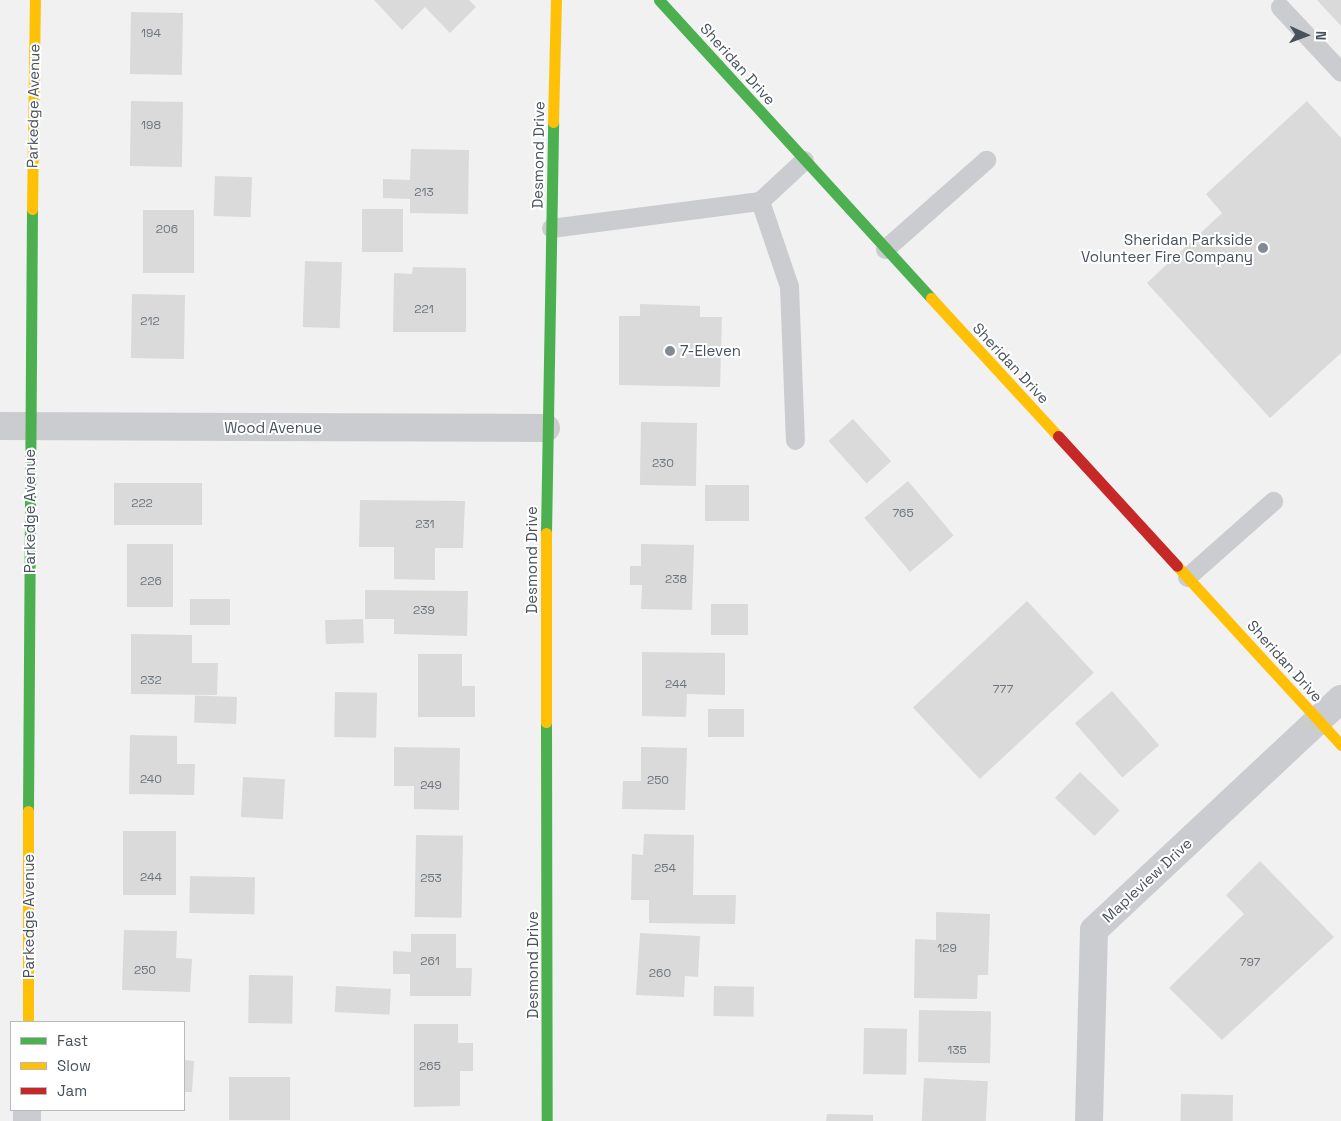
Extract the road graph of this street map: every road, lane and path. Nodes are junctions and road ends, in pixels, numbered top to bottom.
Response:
1 (35, 0) edge
2 (556, 0) edge
3 (659, 0) edge
4 (1280, 7) dead end
5 (1341, 72) edge
6 (804, 160) junction
7 (986, 160) dead end
8 (760, 201) junction
9 (551, 228) junction
10 (885, 249) junction
11 (0, 426) edge
12 (28, 426) junction
13 (546, 428) junction
14 (795, 440) dead end
15 (1273, 501) dead end
16 (1186, 576) junction
17 (1341, 699) edge
18 (1318, 720) junction
19 (1341, 745) edge
20 (28, 1021) edge
21 (547, 1121) edge
22 (1089, 1121) edge

1 - 12 street, Parkedge Avenue
2 - 9 street, Desmond Drive
3 - 6 street, Sheridan Drive
4 - 5 lane
6 - 8 lane
6 - 10 street, Sheridan Drive
7 - 10 lane
8 - 9 lane
8 - 14 lane
9 - 13 street, Desmond Drive
10 - 16 street, Sheridan Drive
11 - 12 street, Wood Avenue
12 - 13 street, Wood Avenue
12 - 20 street, Parkedge Avenue
13 - 21 street, Desmond Drive
15 - 16 lane
16 - 18 street, Sheridan Drive
17 - 18 street, Mapleview Drive
18 - 19 street, Sheridan Drive
18 - 22 street, Mapleview Drive

